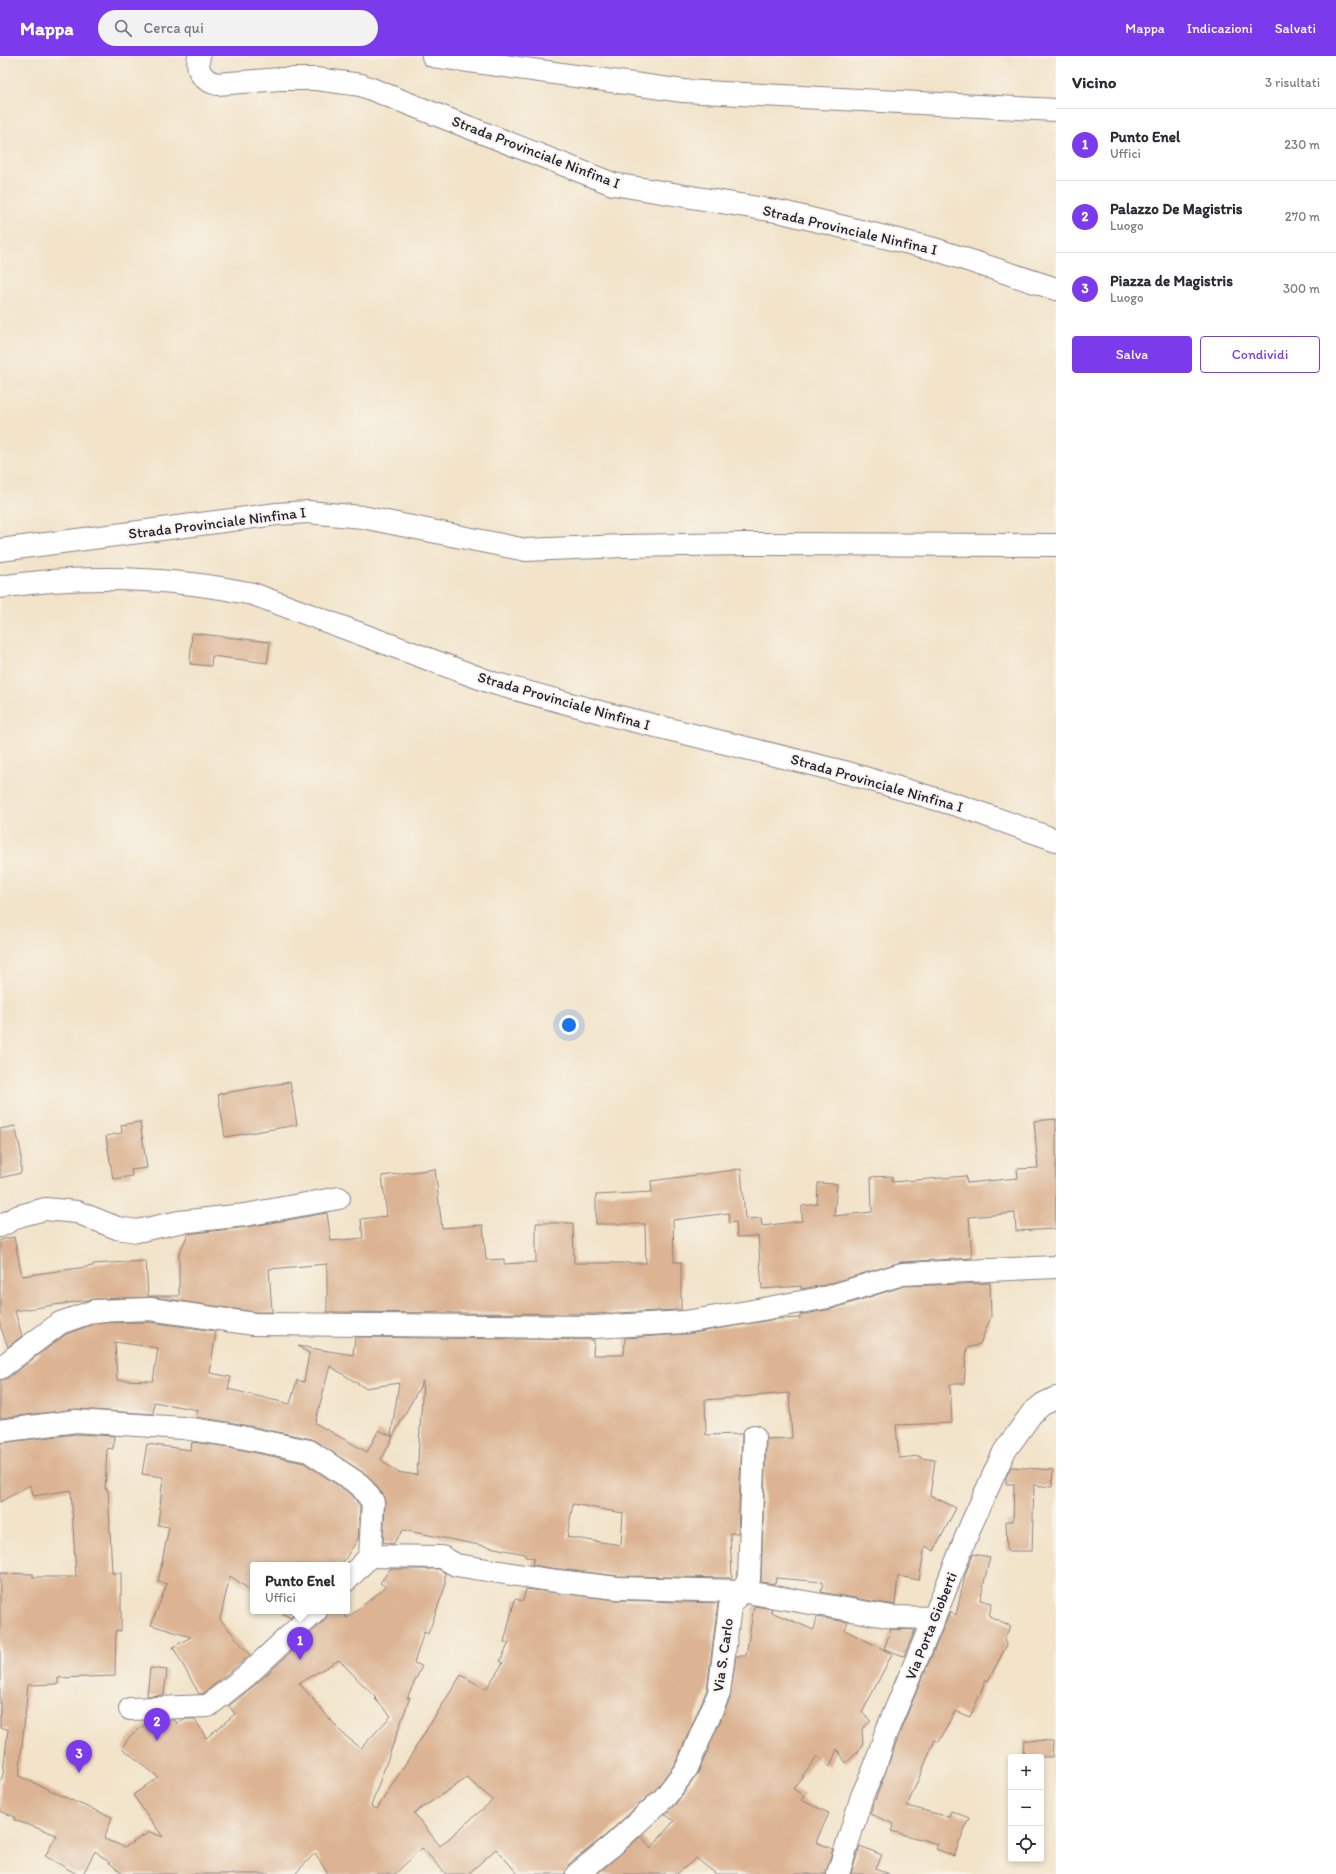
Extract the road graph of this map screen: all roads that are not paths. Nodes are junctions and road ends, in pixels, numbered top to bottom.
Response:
1 (198, 56) edge
2 (433, 56) edge
3 (1056, 110) edge
4 (1056, 289) edge
5 (1056, 545) edge
6 (0, 550) edge
7 (0, 587) edge
8 (1056, 840) edge
9 (339, 1198) dead end
10 (0, 1226) edge
11 (1056, 1267) edge
12 (0, 1368) edge
13 (1056, 1398) edge
14 (0, 1431) edge
15 (754, 1436) dead end
16 (370, 1556) junction
17 (350, 1577) edge
18 (740, 1591) junction
19 (313, 1614) edge
20 (934, 1618) junction
21 (130, 1709) dead end
22 (577, 1874) edge
23 (838, 1874) edge

1 - 4 street, Strada Provinciale Ninfina I
2 - 3 street
5 - 6 street, Strada Provinciale Ninfina I
7 - 8 street, Strada Provinciale Ninfina I
9 - 10 street
11 - 12 street
13 - 20 street, Via Porta Gioberti
14 - 16 street
15 - 18 street, Via S. Carlo
16 - 17 street
16 - 18 street
18 - 20 street
18 - 22 street, Via S. Carlo
19 - 21 street
20 - 23 street, Via Porta Gioberti

